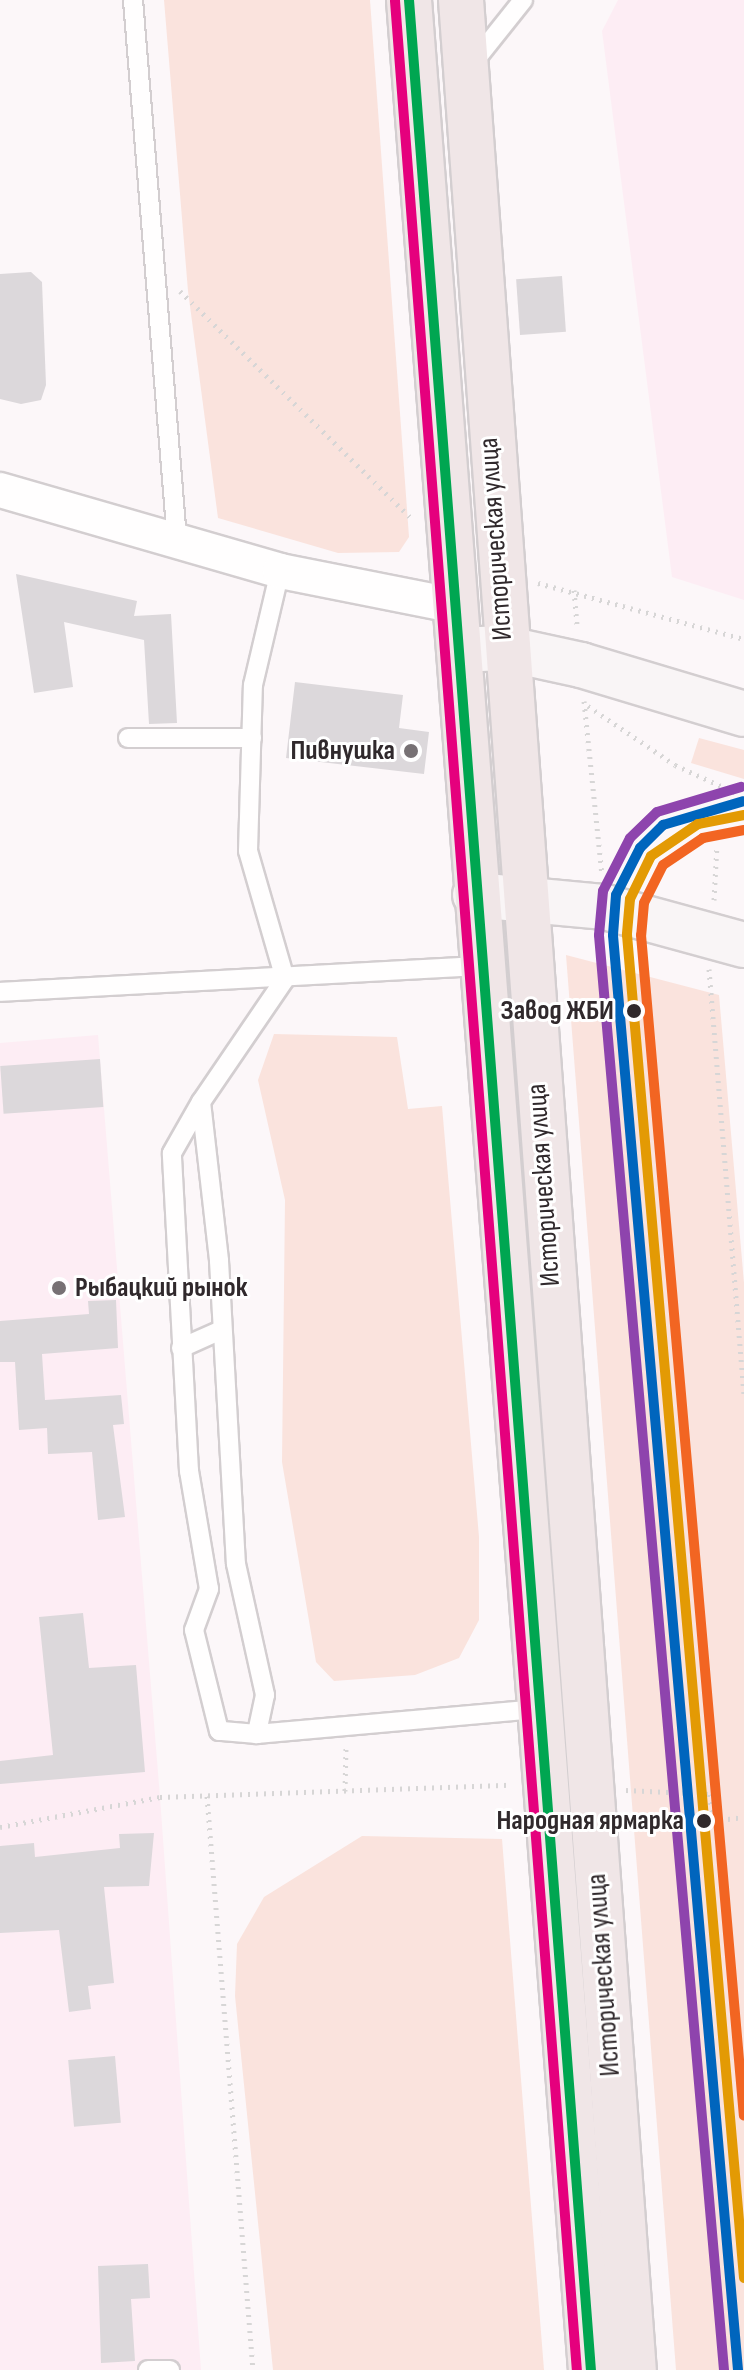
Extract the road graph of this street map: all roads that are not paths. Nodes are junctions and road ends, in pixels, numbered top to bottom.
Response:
1 (133, 0) edge
2 (409, 0) edge
3 (461, 0) edge
4 (523, 0) edge
5 (466, 72) junction
6 (0, 490) edge
7 (177, 540) junction
8 (280, 571) junction
9 (457, 606) junction
10 (503, 648) junction
11 (459, 650) junction
12 (744, 714) edge
13 (128, 738) dead end
14 (252, 738) junction
15 (475, 895) junction
16 (523, 899) junction
17 (726, 954) edge
18 (479, 966) junction
19 (285, 979) junction
20 (0, 992) edge
21 (201, 1102) junction
22 (219, 1331) junction
23 (181, 1348) junction
24 (538, 1709) junction
25 (257, 1734) junction
26 (148, 2370) edge
27 (170, 2370) edge
28 (591, 2370) edge
29 (634, 2370) edge

1 - 7 lane
2 - 9 highway, Историческая улица
3 - 5 highway, Историческая улица
4 - 5 lane
5 - 10 highway, Историческая улица
6 - 7 street
7 - 8 street
8 - 9 street
8 - 14 lane
9 - 11 highway, Историческая улица
10 - 11 main road
10 - 12 main road
10 - 16 highway, Историческая улица
11 - 15 highway, Историческая улица
13 - 14 lane
14 - 19 lane
15 - 16 main road
15 - 18 highway, Историческая улица
16 - 17 main road
16 - 29 highway, Историческая улица
18 - 19 lane
18 - 24 highway, Историческая улица
19 - 20 lane
19 - 21 lane
21 - 22 lane
21 - 23 lane
22 - 23 lane
22 - 25 lane
23 - 25 lane
24 - 25 lane
24 - 28 highway, Историческая улица
26 - 27 lane

